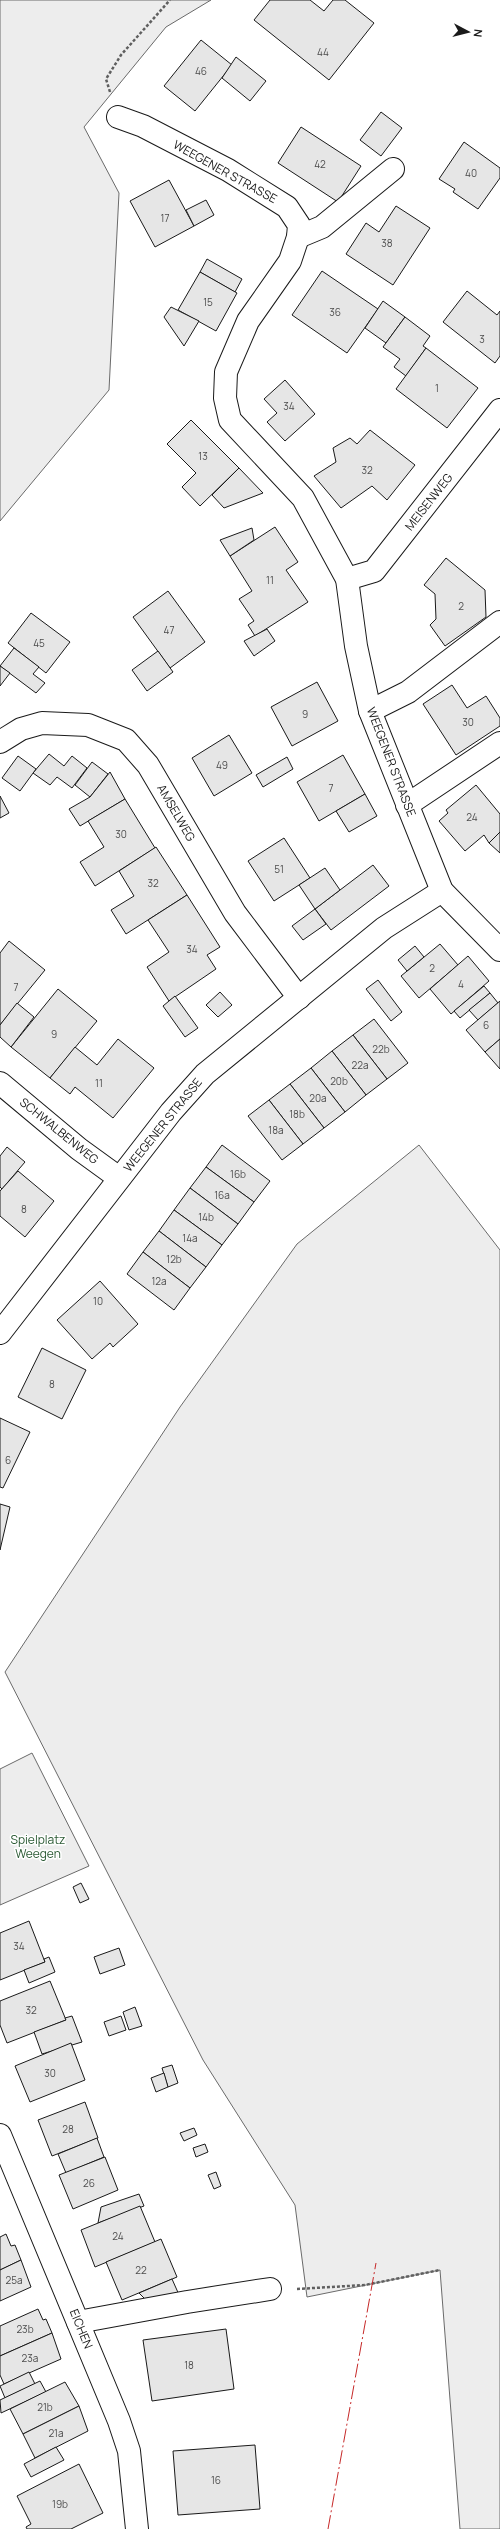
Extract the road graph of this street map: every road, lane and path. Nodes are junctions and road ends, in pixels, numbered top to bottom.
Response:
1 (170, 0) edge
2 (118, 117) joint
3 (393, 169) dead end
4 (298, 237) junction
5 (500, 410) edge
6 (347, 579) junction
7 (500, 622) edge
8 (370, 711) junction
9 (0, 742) edge
10 (500, 743) edge
11 (407, 805) junction
12 (442, 891) junction
13 (500, 950) edge
14 (299, 998) junction
15 (0, 1083) edge
16 (119, 1178) junction
17 (0, 1333) edge
18 (0, 2135) edge
19 (440, 2270) dead end
20 (270, 2290) joint
21 (78, 2322) junction
22 (137, 2529) edge

1 - 2 path
2 - 4 street, WEEGENER STRASSE
3 - 4 street
4 - 6 street, WEEGENER STRASSE
5 - 6 street, MEISENWEG
6 - 8 street, WEEGENER STRASSE
7 - 8 street
8 - 11 street, WEEGENER STRASSE
9 - 14 street, AMSELWEG
10 - 11 street
11 - 12 street, WEEGENER STRASSE
12 - 13 street
12 - 14 street, WEEGENER STRASSE
14 - 16 street, WEEGENER STRASSE
15 - 16 street, SCHWALBENWEG
16 - 17 street, WEEGENER STRASSE
18 - 21 street, EICHEN
19 - 20 path
20 - 21 street
21 - 22 street, EICHEN

